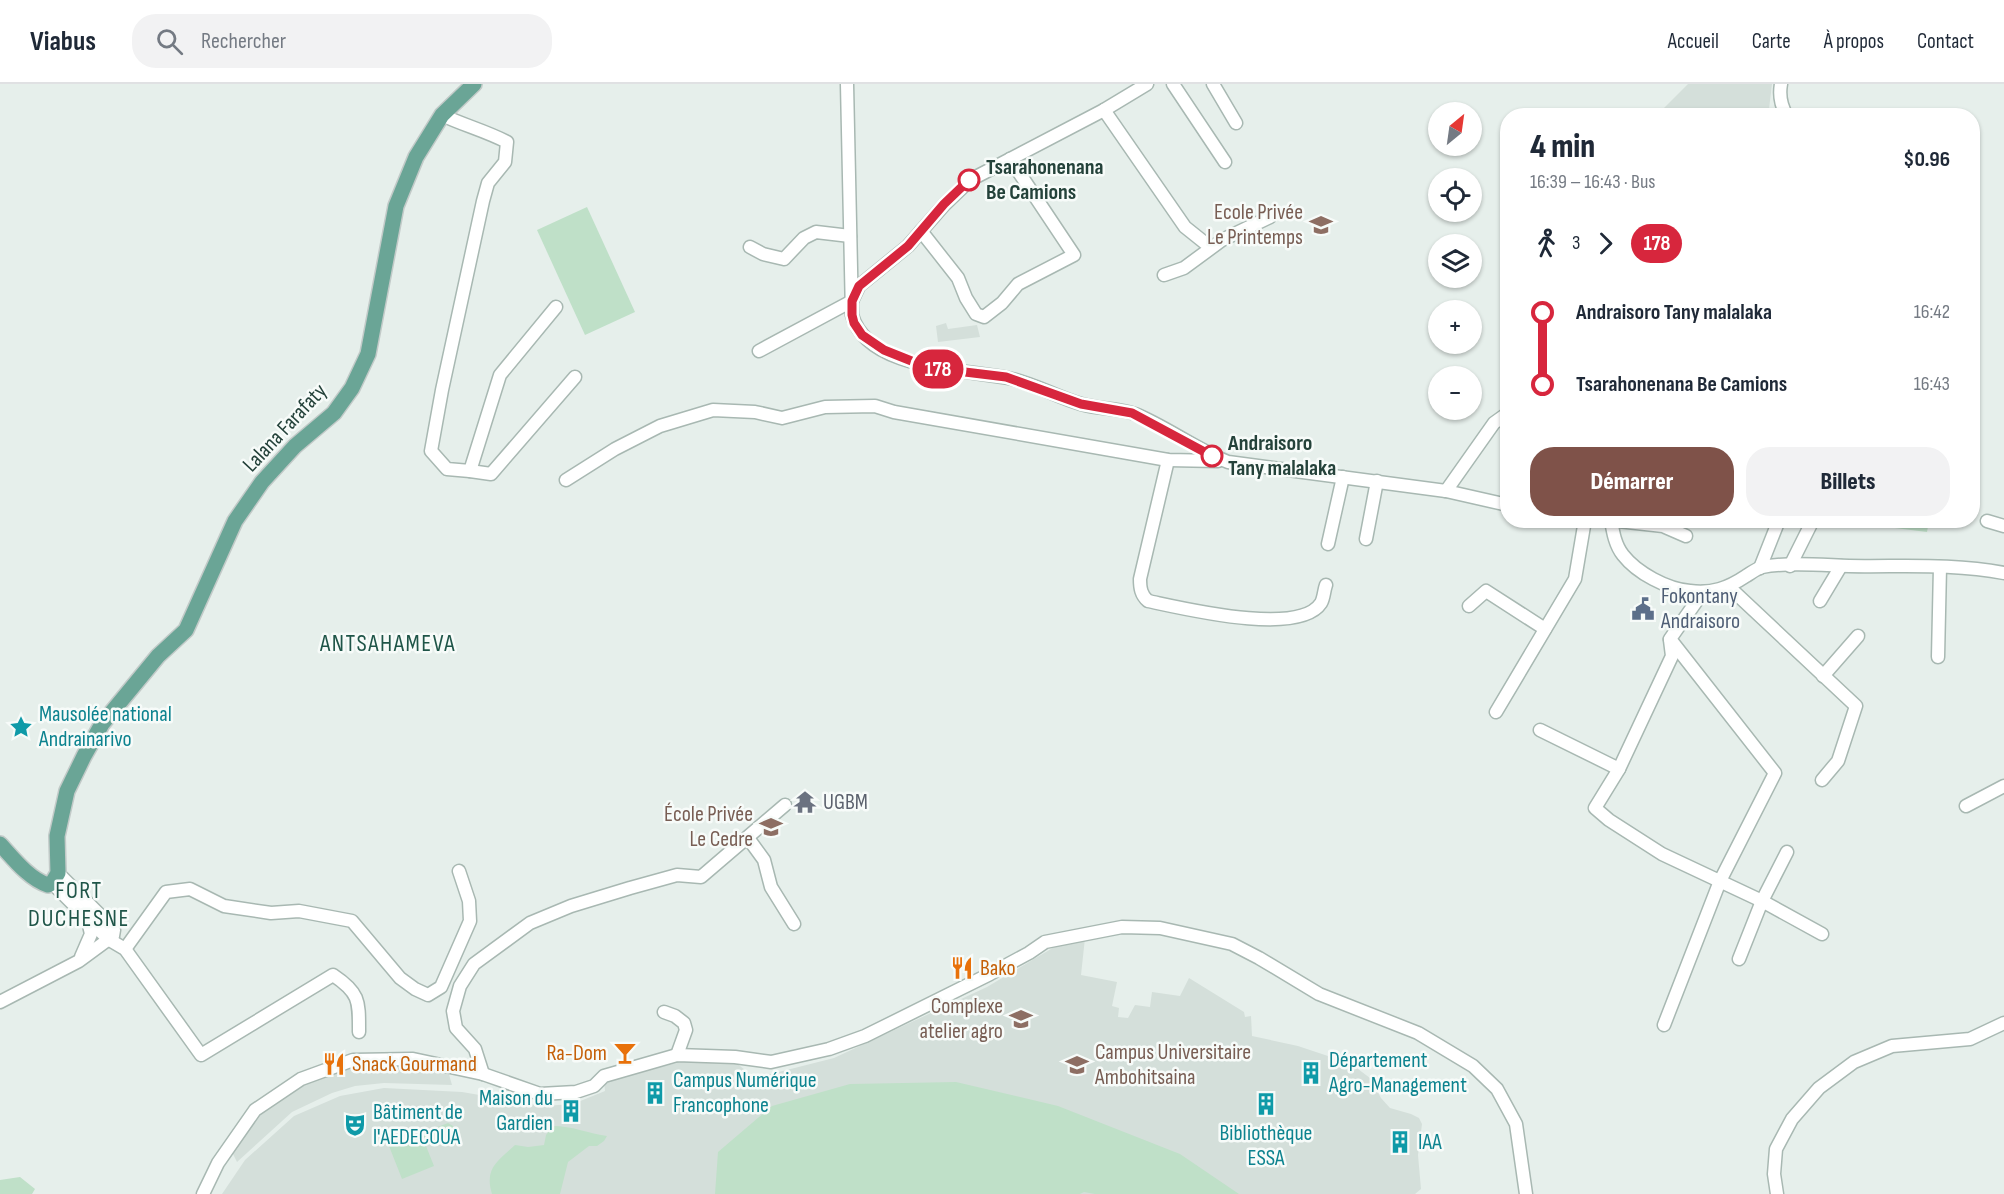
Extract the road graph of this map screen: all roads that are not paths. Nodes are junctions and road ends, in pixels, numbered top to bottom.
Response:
1 (474, 84) edge
2 (847, 84) edge
3 (1147, 84) edge
4 (1173, 84) edge
5 (1213, 84) edge
6 (1781, 84) edge
7 (1782, 108) edge
8 (1104, 110) junction
9 (442, 115) junction
10 (1236, 123) dead end
11 (1010, 159) junction
12 (1225, 162) dead end
13 (1270, 217) dead end
14 (921, 231) junction
15 (850, 236) junction
16 (750, 247) dead end
17 (1210, 247) junction
18 (1164, 275) dead end
19 (852, 301) junction
20 (556, 307) dead end
21 (759, 351) dead end
22 (575, 377) dead end
23 (1500, 419) edge
24 (1168, 460) junction
25 (1228, 462) junction
26 (470, 471) junction
27 (1343, 477) junction
28 (566, 480) dead end
29 (1377, 481) junction
30 (1446, 491) junction
31 (1500, 503) edge
32 (1987, 521) dead end
33 (2004, 526) edge
34 (1584, 528) edge
35 (1612, 528) edge
36 (1668, 528) edge
37 (1776, 528) edge
38 (1808, 528) edge
39 (1686, 536) dead end
40 (1366, 539) dead end
41 (1328, 544) dead end
42 (1790, 566) junction
43 (1841, 566) junction
44 (1940, 567) junction
45 (1760, 568) junction
46 (2004, 573) edge
47 (1326, 585) dead end
48 (1729, 587) junction
49 (1703, 592) junction
50 (1820, 601) dead end
51 (1469, 606) dead end
52 (1545, 629) junction
53 (1858, 636) dead end
54 (1670, 639) junction
55 (1938, 657) dead end
56 (1823, 676) junction
57 (1496, 712) dead end
58 (1540, 730) dead end
59 (1619, 769) junction
60 (1822, 780) dead end
61 (2004, 786) edge
62 (785, 805) dead end
63 (1966, 806) dead end
64 (748, 838) junction
65 (0, 844) edge
66 (1787, 852) dead end
67 (459, 871) dead end
68 (55, 878) junction
69 (1720, 881) junction
70 (1762, 901) junction
71 (87, 918) junction
72 (794, 924) dead end
73 (1822, 934) dead end
74 (108, 939) junction
75 (125, 949) junction
76 (1739, 959) dead end
77 (79, 961) junction
78 (0, 1002) edge
79 (664, 1012) dead end
80 (2004, 1023) edge
81 (1664, 1025) dead end
82 (360, 1032) dead end
83 (677, 1055) junction
84 (483, 1074) junction
85 (203, 1194) edge
86 (1526, 1194) edge
87 (1777, 1194) edge

1 - 9 main road, Lalana Farafaty
2 - 15 street
3 - 8 street
4 - 12 street
5 - 10 street
6 - 7 street
8 - 11 street
8 - 17 street
9 - 26 street
9 - 68 main road, Lalana Farafaty
11 - 14 street
11 - 14 street
13 - 17 street
14 - 19 street
15 - 16 street
15 - 19 street
17 - 18 street
19 - 21 street
19 - 25 street
20 - 26 street
22 - 26 street
23 - 30 street
24 - 25 street
24 - 28 street
24 - 47 street
25 - 27 street
27 - 29 street
27 - 41 street
29 - 30 street
29 - 40 street
30 - 31 street
32 - 33 street
34 - 52 street
35 - 49 street
36 - 39 street
37 - 45 street
38 - 42 street
42 - 43 street
42 - 45 street
43 - 44 street
43 - 50 street
44 - 46 street
44 - 55 street
45 - 48 street
48 - 49 street
48 - 56 street
49 - 54 street
51 - 52 street
52 - 57 street
53 - 56 street
54 - 59 street
54 - 69 street
56 - 60 street
58 - 59 street
59 - 69 street
61 - 63 street
62 - 64 street
64 - 72 street
64 - 84 street
65 - 68 main road
66 - 70 street
67 - 75 street
68 - 71 street
68 - 74 street
69 - 70 street
69 - 81 street
70 - 73 street
70 - 76 street
71 - 74 street
71 - 77 street
74 - 75 street
74 - 77 street
75 - 82 street
77 - 78 street
79 - 83 street
80 - 87 street
83 - 84 street
83 - 86 street
84 - 85 street

